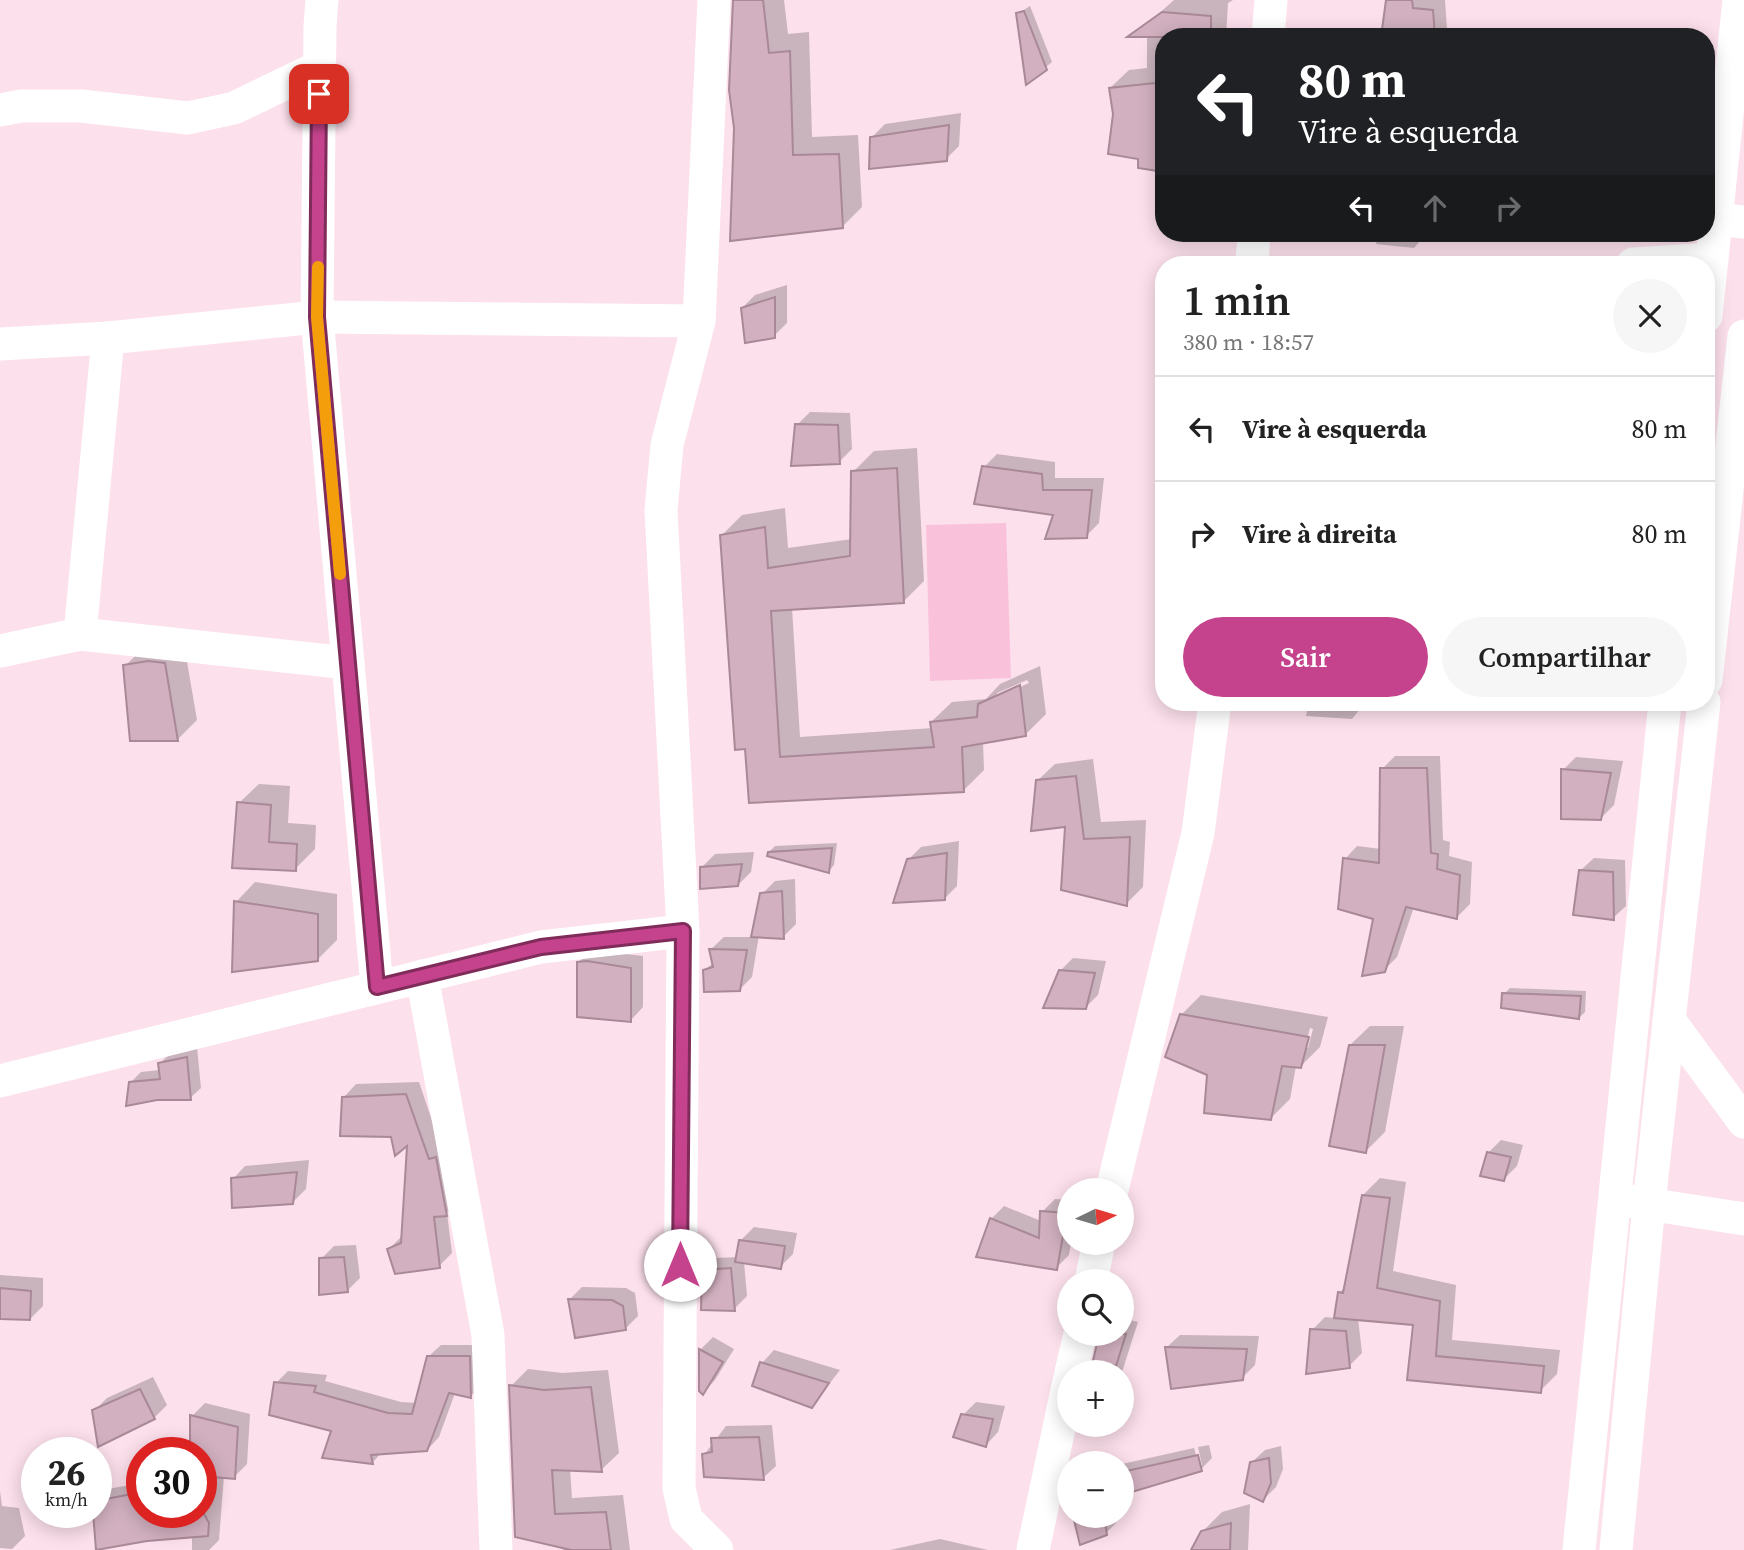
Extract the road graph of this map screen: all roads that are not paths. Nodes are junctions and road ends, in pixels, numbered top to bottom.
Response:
1 (323, 0) edge
2 (714, 0) edge
3 (1270, 0) edge
4 (1739, 0) edge
5 (1268, 28) edge
6 (319, 66) junction
7 (0, 110) edge
8 (1730, 220) edge
9 (1713, 256) edge
10 (317, 317) junction
11 (699, 321) junction
12 (1744, 336) edge
13 (108, 338) junction
14 (0, 344) edge
15 (1715, 599) edge
16 (80, 634) junction
17 (0, 651) edge
18 (348, 663) junction
19 (1214, 711) edge
20 (1664, 711) edge
21 (1703, 711) edge
22 (683, 931) junction
23 (422, 976) junction
24 (377, 987) junction
25 (1669, 1020) junction
26 (0, 1080) edge
27 (1744, 1122) edge
28 (1115, 1178) edge
29 (1612, 1198) junction
30 (1649, 1204) junction
31 (1744, 1219) edge
32 (1057, 1436) edge
33 (496, 1550) edge
34 (717, 1550) edge
35 (1032, 1550) edge
36 (1579, 1550) edge
37 (1616, 1550) edge

1 - 6 street
2 - 11 street
3 - 5 street
4 - 8 street
6 - 7 street
6 - 10 street
8 - 9 street
10 - 11 street
10 - 13 street
10 - 18 street
11 - 22 street
12 - 15 street
13 - 14 street
13 - 16 street
16 - 17 street
16 - 18 street
18 - 24 street
19 - 28 street
20 - 29 street
21 - 25 street
22 - 23 street
22 - 34 street
23 - 24 street
23 - 33 street
24 - 26 street
25 - 27 street
25 - 30 street
29 - 30 street
29 - 36 street
30 - 31 street
30 - 37 street
32 - 35 street

